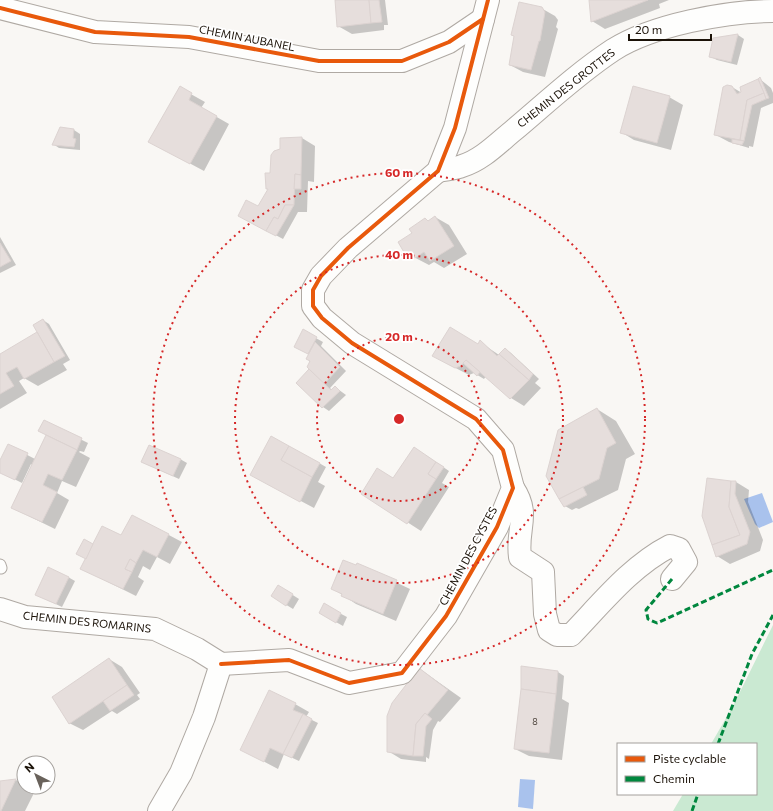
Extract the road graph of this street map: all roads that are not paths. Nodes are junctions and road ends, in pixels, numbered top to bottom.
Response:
1 (0, 8) edge
2 (485, 10) edge
3 (773, 11) edge
4 (438, 171) junction
5 (513, 488) junction
6 (672, 579) dead end
7 (0, 608) edge
8 (221, 664) junction
9 (159, 811) edge

1 - 2 street, CHEMIN AUBANEL
2 - 4 street
3 - 4 street, CHEMIN DES GROTTES
4 - 5 street
5 - 6 street
5 - 8 street, CHEMIN DES CYSTES
7 - 8 street, CHEMIN DES ROMARINS
8 - 9 street

